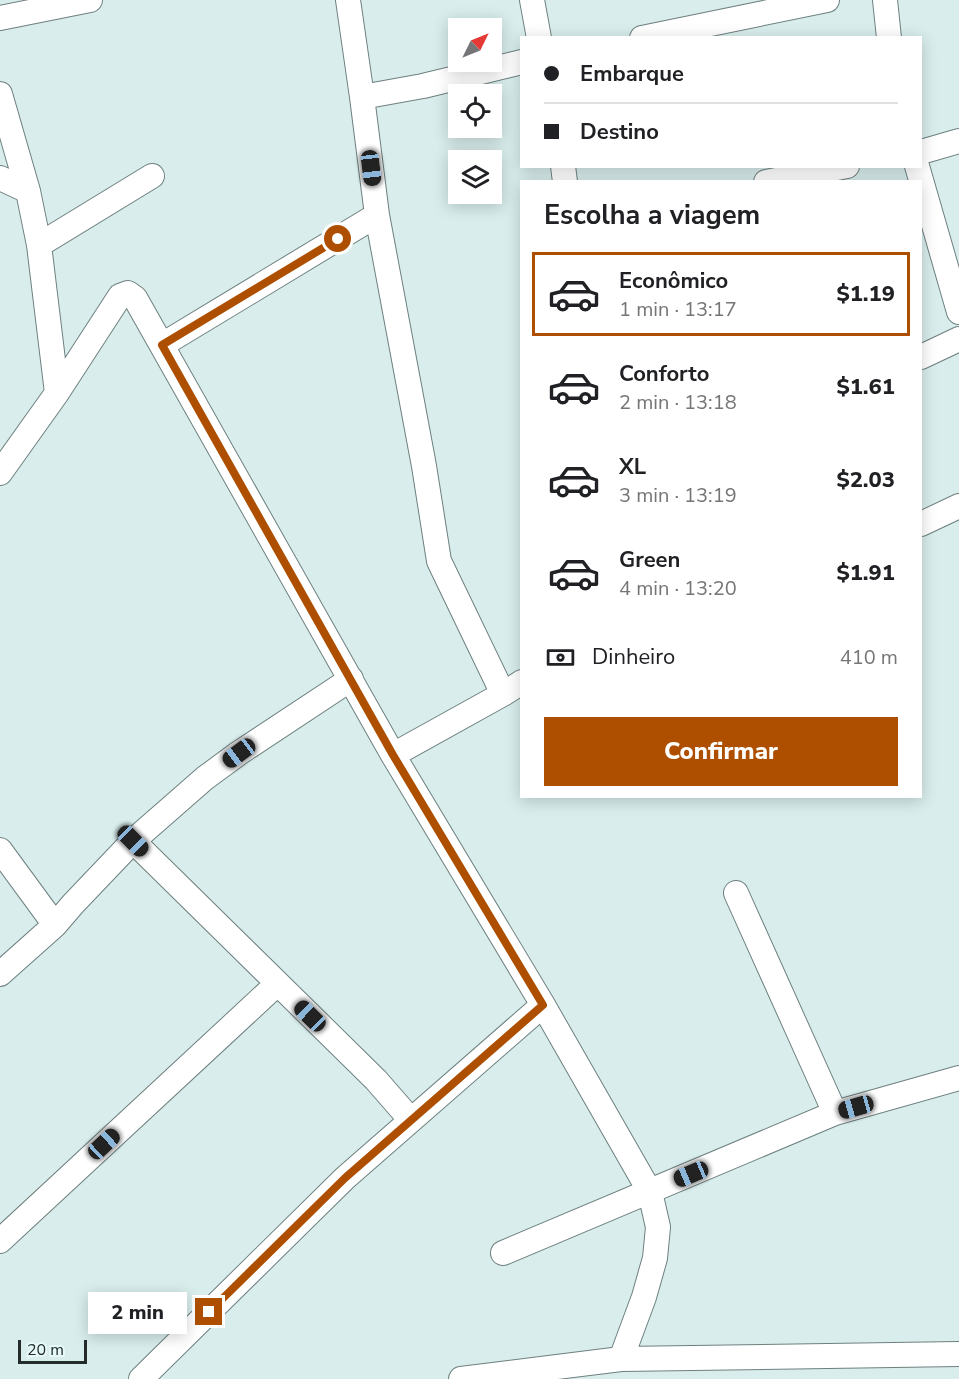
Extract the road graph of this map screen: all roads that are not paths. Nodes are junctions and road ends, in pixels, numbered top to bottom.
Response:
1 (90, 0) edge
2 (348, 0) edge
3 (532, 0) edge
4 (827, 0) edge
5 (885, 0) edge
6 (0, 18) edge
7 (539, 36) edge
8 (652, 36) edge
9 (889, 36) edge
10 (520, 62) edge
11 (0, 94) edge
12 (362, 98) junction
13 (959, 141) edge
14 (922, 152) edge
15 (837, 168) edge
16 (152, 176) dead end
17 (0, 178) edge
18 (776, 180) edge
19 (922, 180) edge
20 (28, 191) junction
21 (377, 215) junction
22 (39, 245) junction
23 (959, 312) edge
24 (959, 339) edge
25 (162, 345) junction
26 (922, 357) edge
27 (57, 393) junction
28 (7, 447) edge
29 (0, 473) edge
30 (959, 506) edge
31 (922, 524) edge
32 (351, 679) junction
33 (513, 688) edge
34 (393, 755) junction
35 (133, 841) junction
36 (0, 850) edge
37 (736, 893) dead end
38 (55, 925) junction
39 (0, 974) edge
40 (277, 984) junction
41 (543, 1005) junction
42 (959, 1078) edge
43 (835, 1113) junction
44 (410, 1119) junction
45 (650, 1192) junction
46 (0, 1241) edge
47 (502, 1253) dead end
48 (959, 1354) edge
49 (621, 1359) junction
50 (580, 1372) edge
51 (141, 1379) edge
52 (461, 1379) edge

1 - 6 street
2 - 12 street
3 - 7 street
4 - 8 street
5 - 9 street
10 - 12 street
11 - 20 street
12 - 21 street
13 - 14 street
15 - 18 street
16 - 22 street
17 - 20 street
19 - 23 street
20 - 22 street
21 - 25 street
21 - 33 street
22 - 27 street
24 - 26 street
25 - 27 street
25 - 32 street
27 - 28 street
28 - 29 street
30 - 31 street
32 - 34 street
32 - 35 street
33 - 34 street
34 - 41 street
35 - 38 street
35 - 40 street
36 - 38 street
37 - 43 street
38 - 39 street
40 - 44 street
40 - 46 street
41 - 44 street
41 - 45 street
42 - 43 street
43 - 45 street
44 - 51 street
45 - 47 street
45 - 49 street
48 - 49 street
49 - 50 street
50 - 52 street

